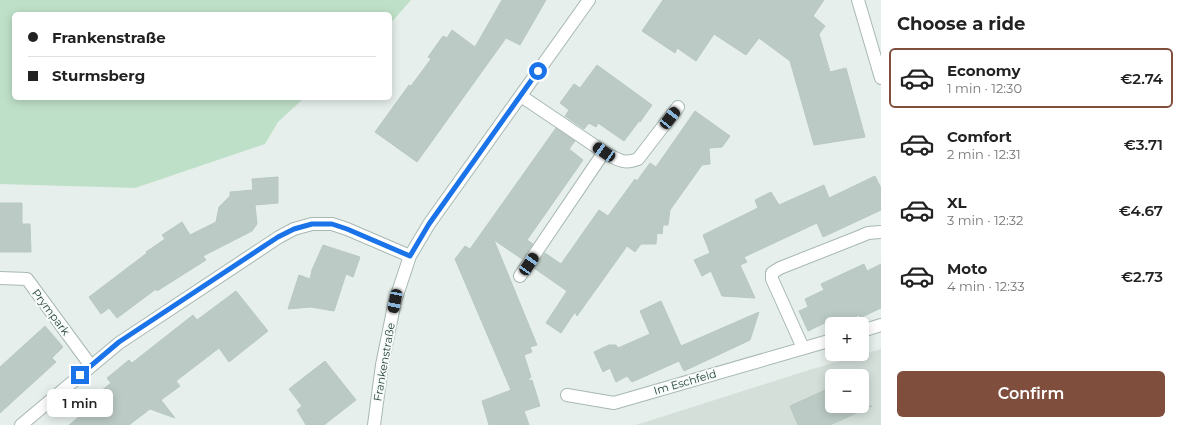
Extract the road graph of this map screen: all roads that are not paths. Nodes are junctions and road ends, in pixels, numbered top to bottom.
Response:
1 (589, 0) edge
2 (858, 0) edge
3 (881, 78) edge
4 (521, 96) junction
5 (678, 107) dead end
6 (604, 152) junction
7 (881, 232) edge
8 (410, 256) junction
9 (520, 276) dead end
10 (0, 278) edge
11 (881, 326) edge
12 (869, 329) edge
13 (825, 342) edge
14 (803, 348) junction
15 (91, 366) junction
16 (567, 395) dead end
17 (21, 425) edge
18 (374, 425) edge

1 - 4 street, Frankenstraße
2 - 3 street
4 - 6 street
4 - 8 street, Frankenstraße
5 - 6 street
6 - 9 street
7 - 14 street
8 - 15 street
8 - 18 street, Frankenstraße
10 - 15 street, Prympark
11 - 12 street
13 - 14 street, Im Eschfeld
14 - 16 street, Im Eschfeld
15 - 17 street

